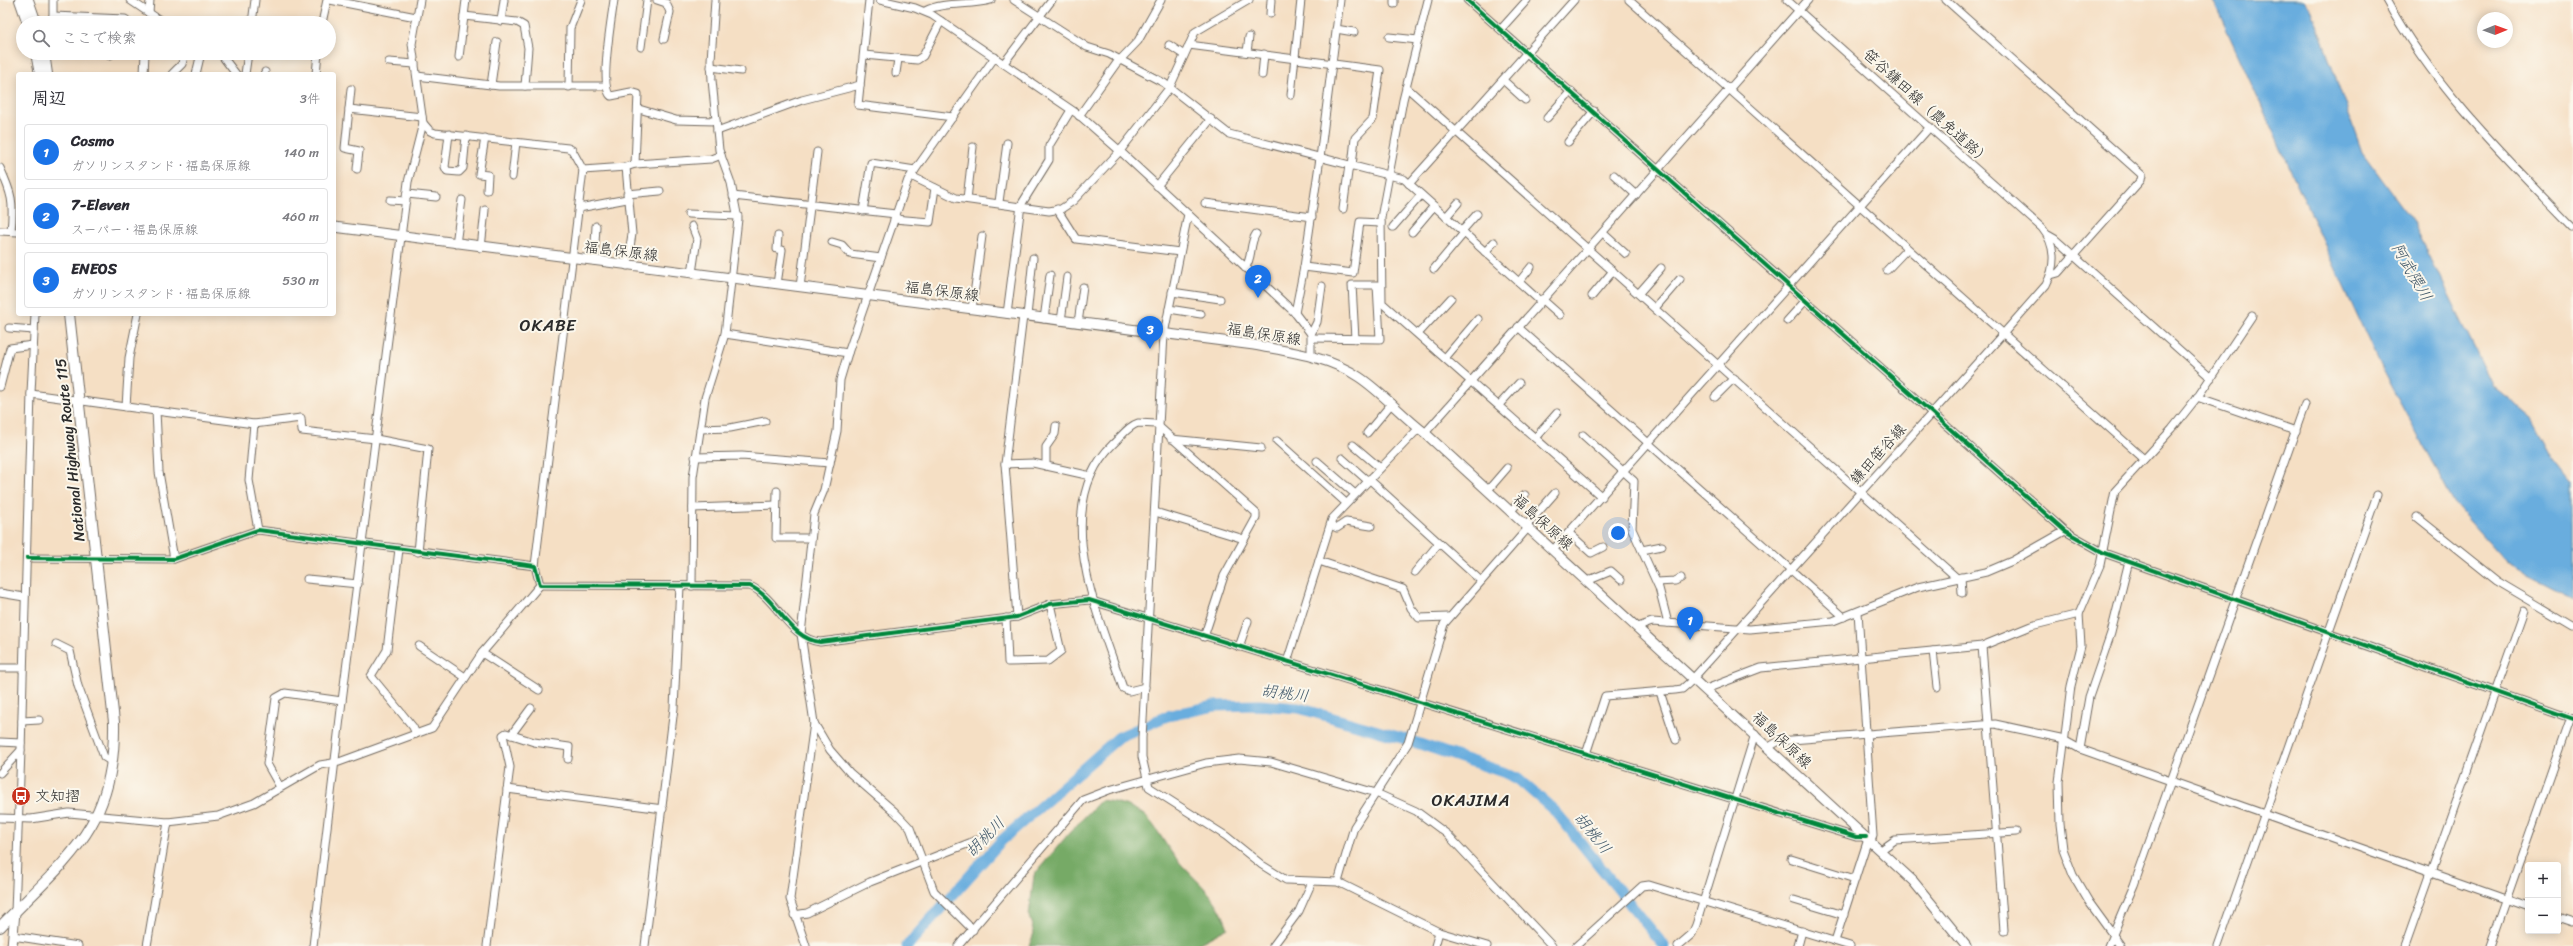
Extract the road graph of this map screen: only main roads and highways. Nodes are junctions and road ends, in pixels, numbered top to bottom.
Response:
1 (20, 0) edge
2 (28, 0) edge
3 (26, 16) edge
4 (34, 16) edge
5 (37, 60) edge
6 (45, 60) edge
7 (40, 72) edge
8 (47, 72) edge
9 (336, 227) edge
10 (69, 316) edge
11 (14, 912) junction
12 (0, 927) edge
13 (12, 946) edge
14 (1966, 946) edge

1 - 3 highway
2 - 4 highway
5 - 7 highway
6 - 8 highway
9 - 14 main road, 福島保原線
10 - 11 highway, National Highway Route 115
11 - 12 highway, National Highway Route 115
11 - 13 main road

